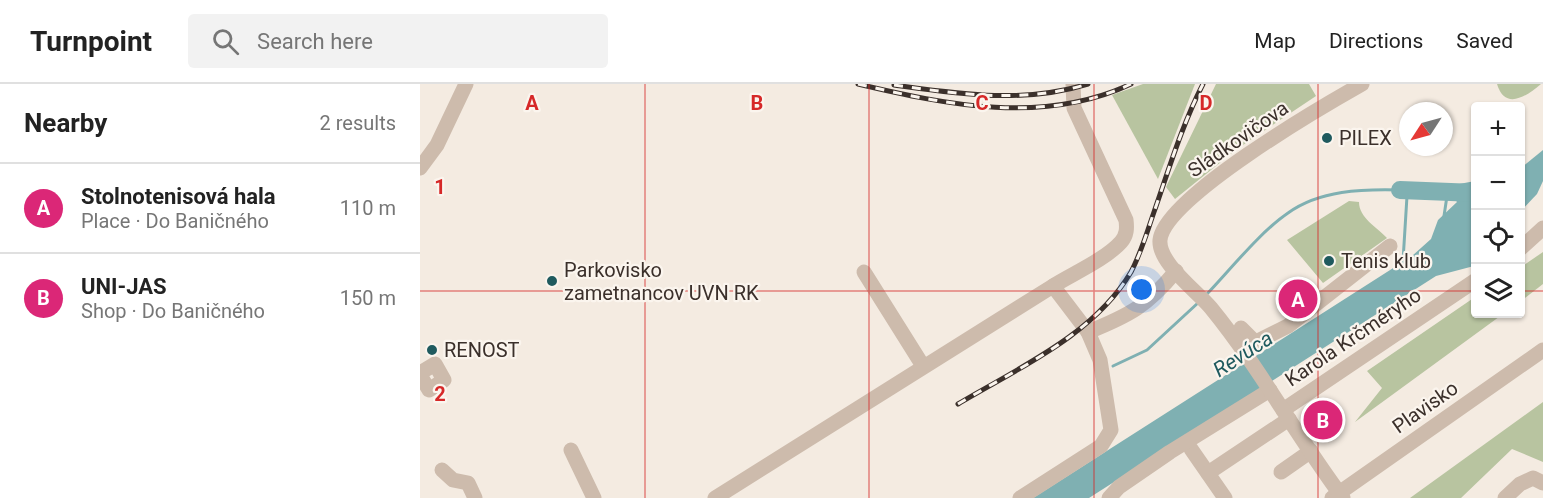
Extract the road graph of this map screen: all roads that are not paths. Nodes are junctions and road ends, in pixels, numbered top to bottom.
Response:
1 (466, 84) edge
2 (1073, 84) edge
3 (1362, 84) edge
4 (420, 168) edge
5 (1543, 228) edge
6 (1525, 245) edge
7 (1390, 246) dead end
8 (1176, 271) junction
9 (864, 272) dead end
10 (1471, 284) edge
11 (1053, 286) junction
12 (1241, 328) dead end
13 (1088, 333) junction
14 (1248, 349) junction
15 (1543, 350) edge
16 (923, 366) junction
17 (1269, 388) junction
18 (1286, 414) junction
19 (1191, 449) dead end
20 (571, 450) dead end
21 (1311, 451) junction
22 (442, 470) dead end
23 (1208, 472) junction
24 (1281, 472) dead end
25 (1543, 483) edge
26 (1338, 496) edge
27 (475, 498) edge
28 (594, 498) edge
29 (715, 498) edge
30 (1020, 498) edge
31 (1109, 498) edge
32 (1225, 498) edge
33 (1505, 498) edge

1 - 4 street
2 - 11 street
3 - 8 street, Sládkovičova
5 - 6 street
7 - 14 street
8 - 13 street
8 - 14 street
9 - 16 street
10 - 18 street, Karola Krčméryho
11 - 13 street
11 - 16 street
12 - 14 street
13 - 30 street
14 - 17 street
15 - 26 street, Plavisko
16 - 29 street
17 - 18 street
17 - 31 street
18 - 21 street
18 - 23 street, Karola Krčméryho
19 - 23 street
20 - 28 street
21 - 24 street
21 - 26 street
22 - 27 street
23 - 32 street
25 - 33 street

